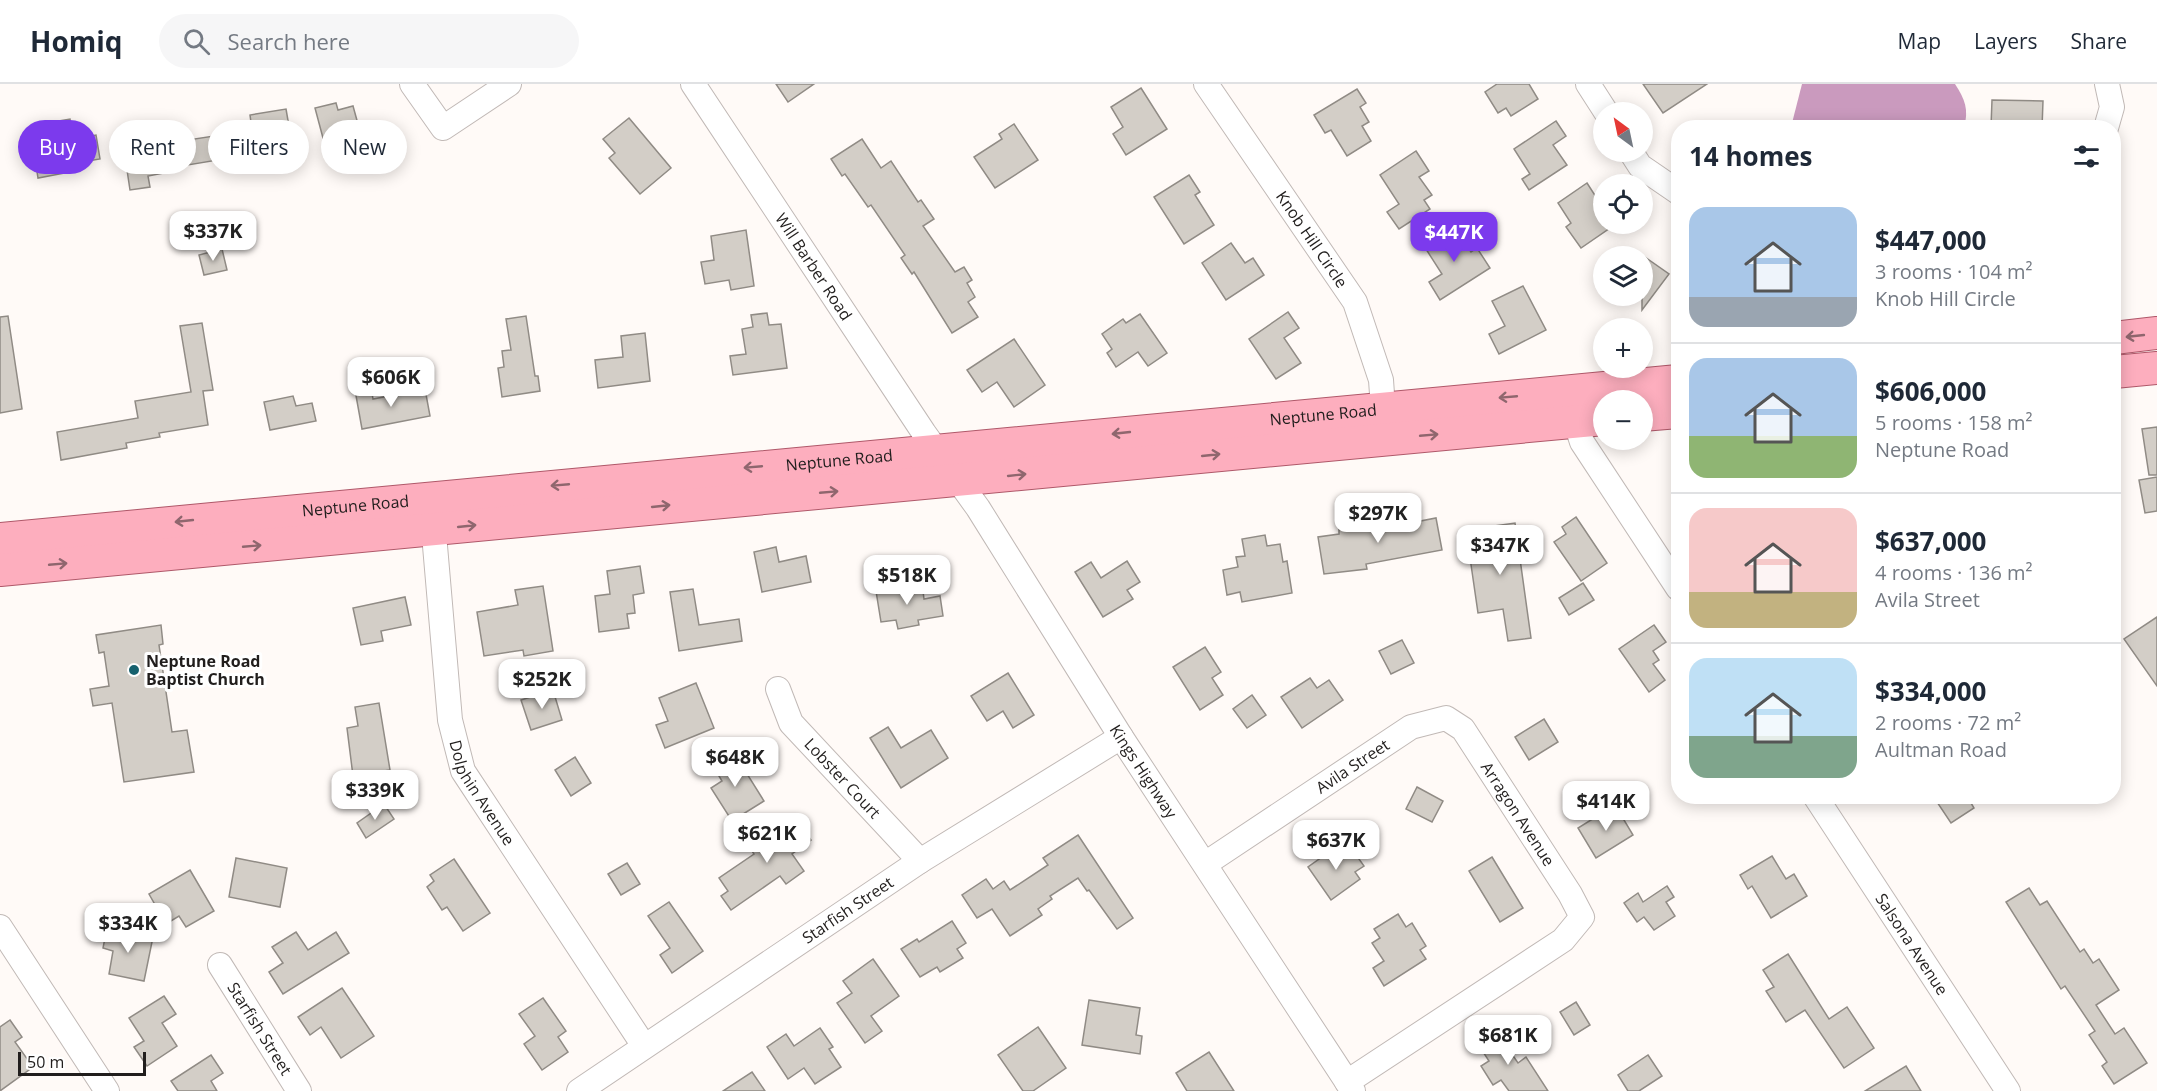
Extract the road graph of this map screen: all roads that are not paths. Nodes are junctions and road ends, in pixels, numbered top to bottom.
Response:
1 (412, 84) edge
2 (509, 84) edge
3 (693, 84) edge
4 (1206, 84) edge
5 (1588, 84) edge
6 (2108, 84) edge
7 (1600, 102) edge
8 (2108, 120) edge
9 (1637, 162) edge
10 (1671, 187) edge
11 (2157, 333) edge
12 (2121, 337) edge
13 (2157, 368) edge
14 (2121, 371) edge
15 (1671, 382) edge
16 (1566, 392) junction
17 (1383, 408) junction
18 (1671, 413) edge
19 (1653, 414) edge
20 (1590, 420) edge
21 (936, 449) junction
22 (958, 481) junction
23 (430, 497) junction
24 (433, 529) junction
25 (0, 539) edge
26 (0, 570) edge
27 (1671, 577) edge
28 (778, 689) dead end
29 (1446, 718) joint
30 (1121, 737) junction
31 (1820, 804) edge
32 (920, 861) junction
33 (1205, 864) junction
34 (0, 927) edge
35 (220, 964) dead end
36 (644, 1046) junction
37 (1350, 1087) edge
38 (107, 1091) edge
39 (299, 1091) edge
40 (579, 1091) edge
41 (2008, 1091) edge

1 - 2 street
3 - 21 street, Will Barber Road
4 - 17 street, Knob Hill Circle
5 - 7 street
6 - 8 street
9 - 10 street
11 -> 12 main road
13 - 14 main road
15 - 16 main road, Neptune Road
16 -> 17 main road, Neptune Road
16 - 20 street
17 -> 21 main road, Neptune Road
18 - 19 main road
22 -> 20 main road, Neptune Road
20 - 27 street
21 - 22 street, Kings Highway
21 -> 23 main road, Neptune Road
24 -> 22 main road, Neptune Road
22 - 30 street, Kings Highway
23 - 24 street, Dolphin Avenue
23 -> 25 main road, Neptune Road
26 -> 24 main road, Neptune Road
24 - 36 street, Dolphin Avenue
28 - 32 street, Lobster Court
29 - 33 street, Avila Street
29 - 37 street, Arragon Avenue
30 - 32 street, Starfish Street
30 - 33 street, Kings Highway
31 - 41 street, Salsona Avenue
32 - 36 street, Starfish Street
33 - 37 street, Kings Highway
34 - 38 street
35 - 39 street, Starfish Street
36 - 40 street, Starfish Street

